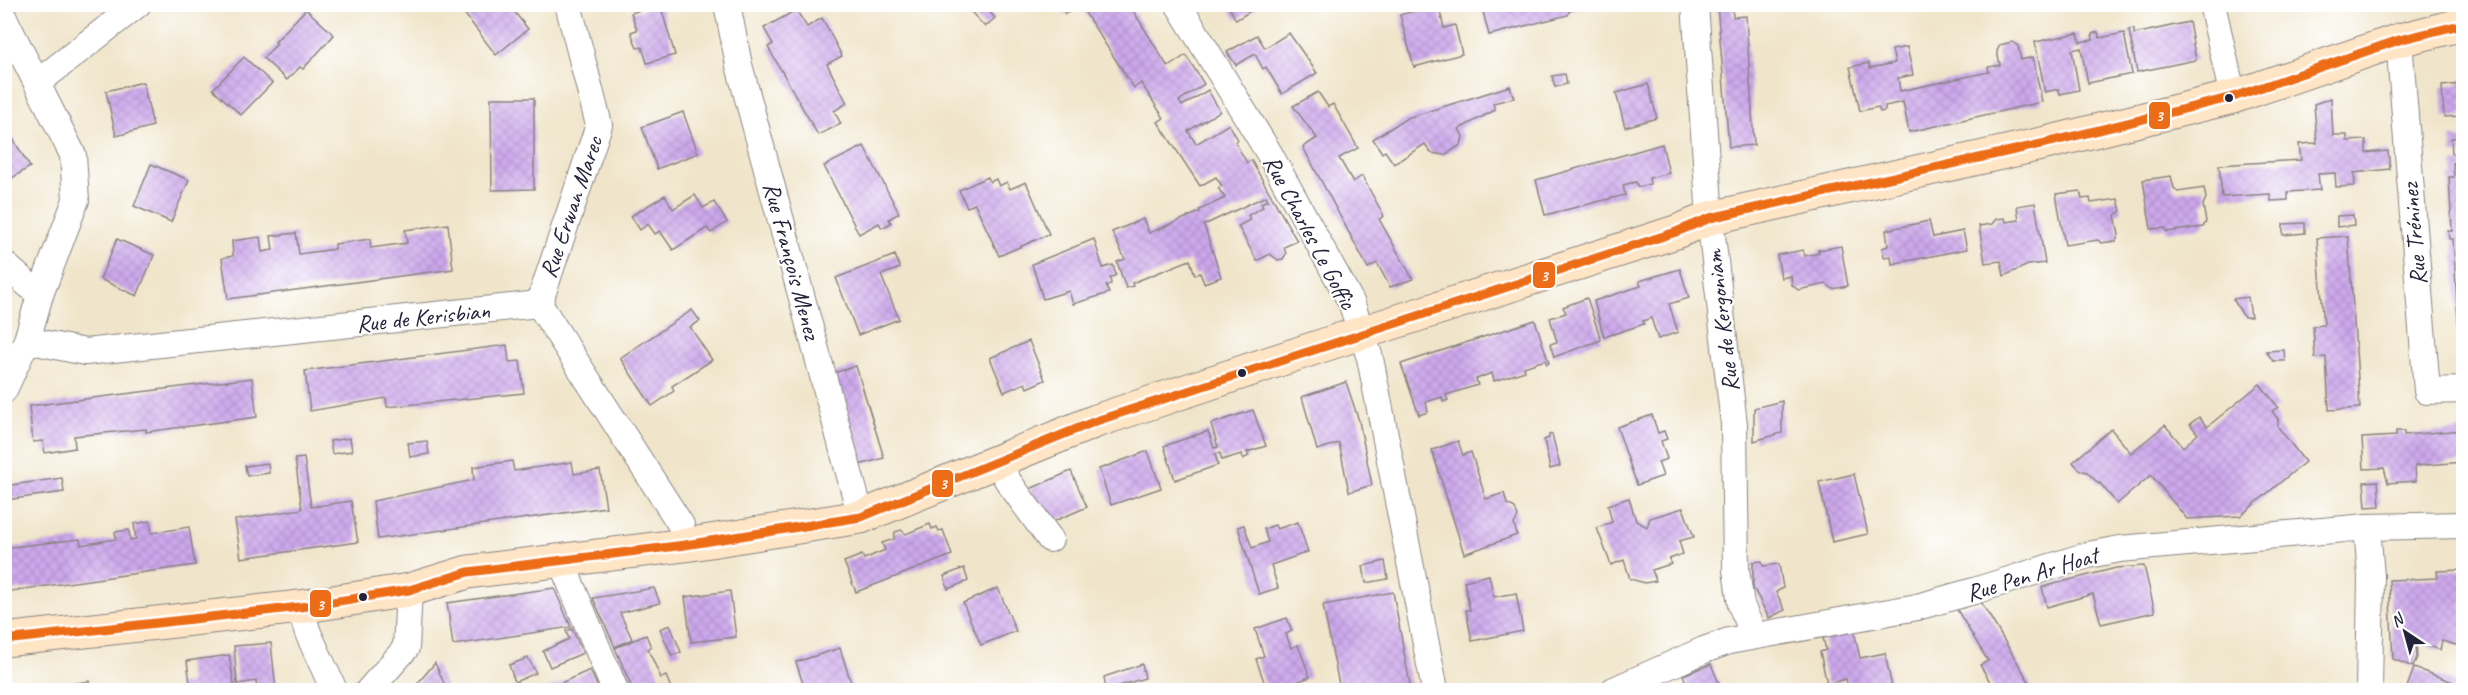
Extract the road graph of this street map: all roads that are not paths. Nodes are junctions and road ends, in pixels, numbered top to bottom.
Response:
1 (138, 4) edge
2 (568, 4) edge
3 (727, 4) edge
4 (1178, 4) edge
5 (1695, 4) edge
6 (2212, 4) edge
7 (4, 18) edge
8 (2463, 24) edge
9 (2399, 40) junction
10 (37, 83) junction
11 (2233, 97) junction
12 (1710, 218) junction
13 (4, 264) edge
14 (40, 295) junction
15 (539, 304) junction
16 (1362, 333) junction
17 (27, 340) junction
18 (4, 390) edge
19 (2463, 390) edge
20 (997, 460) junction
21 (861, 517) junction
22 (2463, 525) edge
23 (2367, 527) junction
24 (1050, 539) dead end
25 (685, 545) junction
26 (561, 561) junction
27 (409, 590) junction
28 (300, 607) junction
29 (1754, 635) junction
30 (4, 640) edge
31 (1663, 680) edge
32 (334, 690) edge
33 (369, 690) edge
34 (615, 690) edge
35 (1435, 690) edge
36 (1614, 690) edge
37 (2369, 690) edge

1 - 10 street
2 - 15 street, Rue Erwan Marec
3 - 21 street, Rue François Menez
4 - 16 street, Rue Charles Le Goffic
5 - 12 street, Rue de Kergoniam
6 - 11 street
7 - 10 street
8 - 9 street
9 - 11 street
9 - 19 street, Rue Tréninez
10 - 14 street
11 - 12 street
12 - 16 street
12 - 29 street, Rue de Kergoniam
13 - 14 street
14 - 17 street
15 - 17 street, Rue de Kerisbian
15 - 25 street
16 - 20 street
16 - 35 street, Rue Charles Le Goffic
17 - 18 street
20 - 21 street
20 - 24 street
21 - 25 street
22 - 23 street, Rue Pen Ar Hoat
23 - 29 street, Rue Pen Ar Hoat
23 - 37 street
25 - 26 street
26 - 27 street
26 - 34 street
27 - 28 street
27 - 33 street
28 - 30 street
28 - 32 street
29 - 31 street, Rue Pen Ar Hoat
31 - 36 street, Rue Pen Ar Hoat

